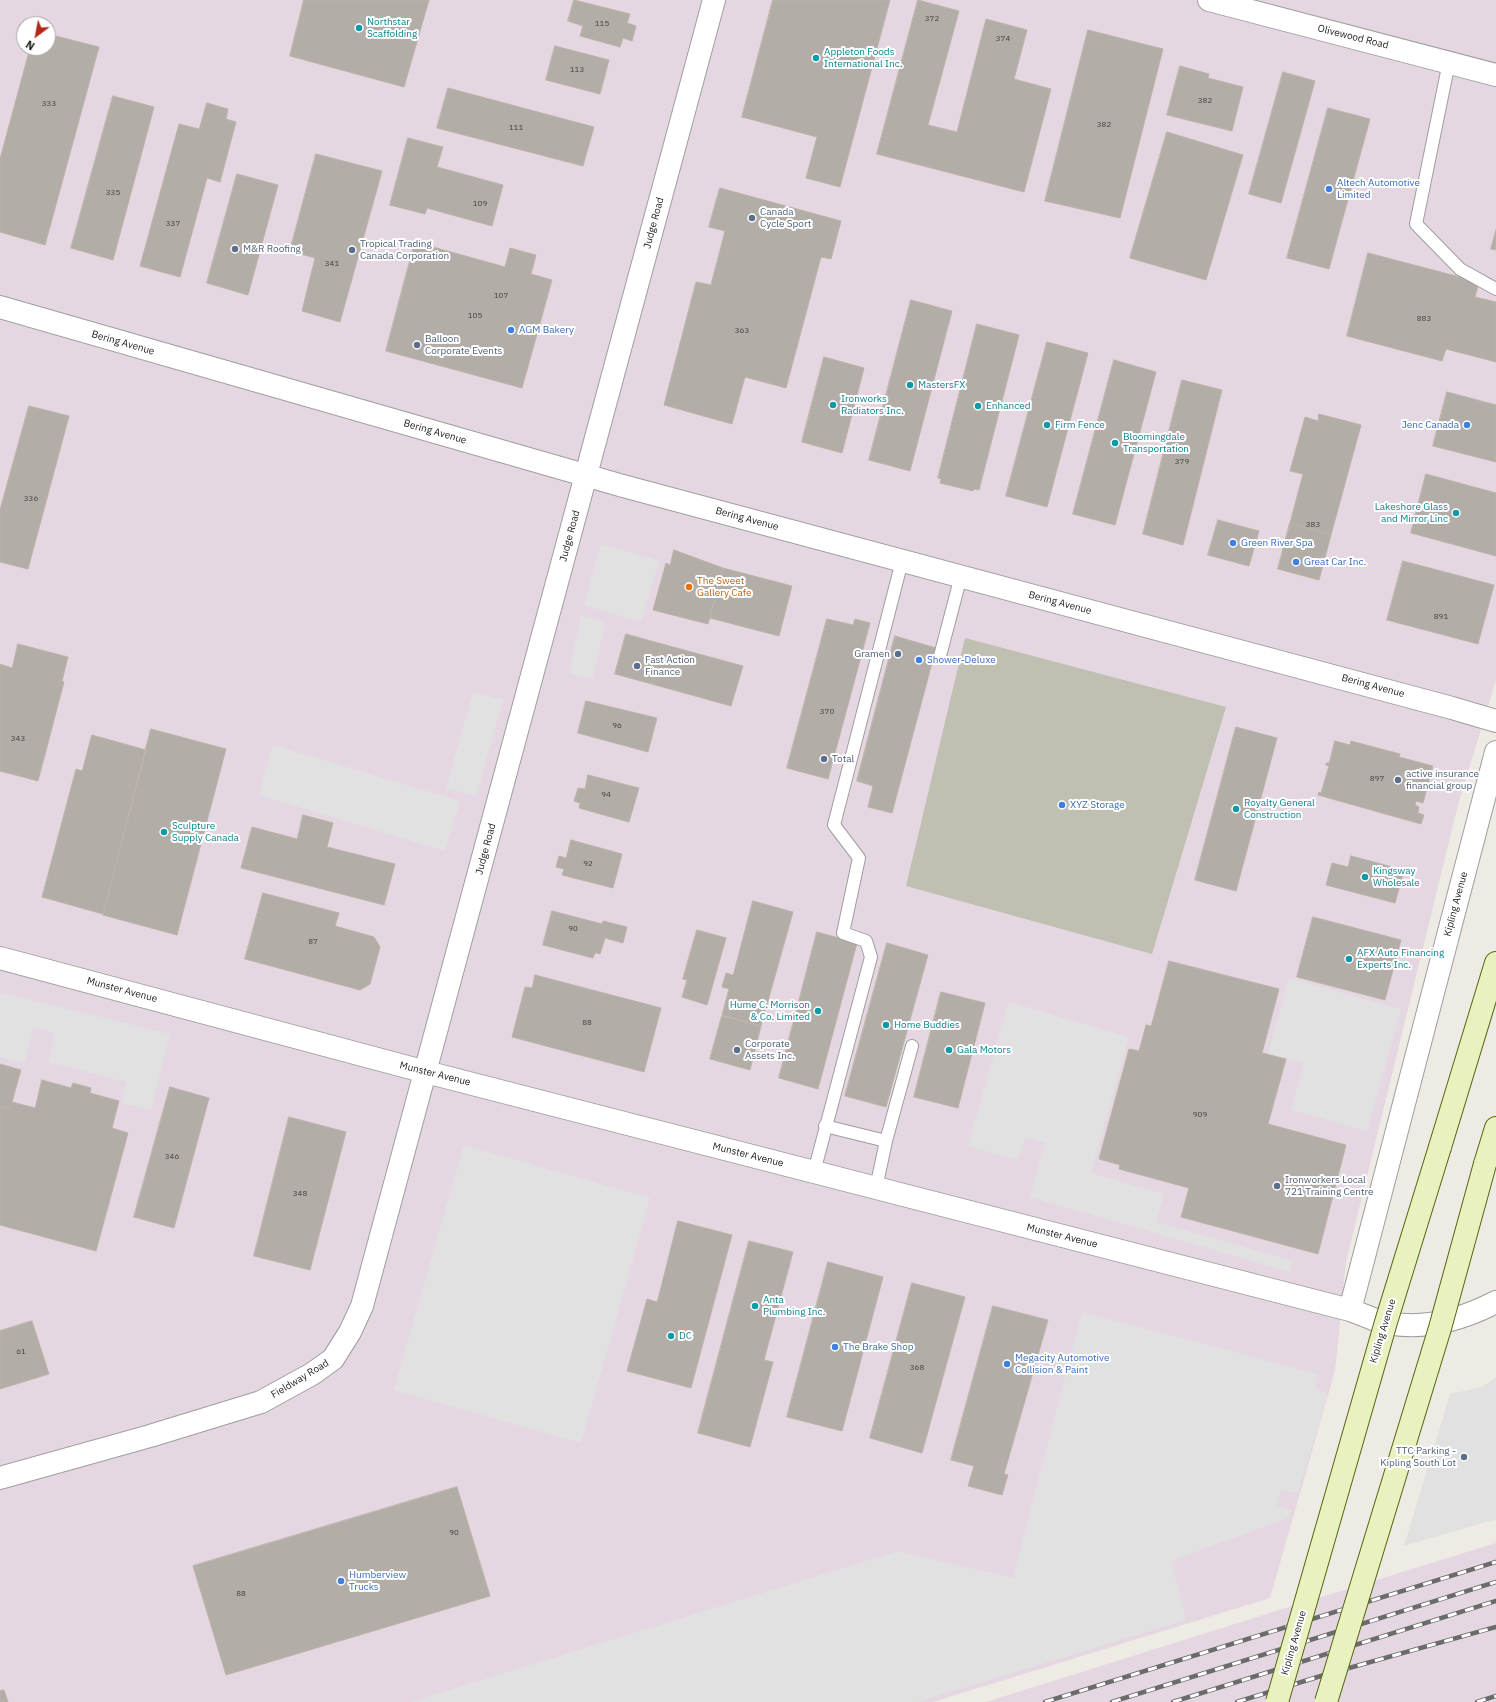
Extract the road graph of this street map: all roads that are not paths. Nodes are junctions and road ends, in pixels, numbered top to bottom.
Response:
1 (714, 0) edge
2 (1209, 0) edge
3 (1449, 62) junction
4 (1496, 75) edge
5 (1496, 289) edge
6 (0, 307) edge
7 (587, 476) junction
8 (902, 561) junction
9 (961, 576) junction
10 (940, 656) dead end
11 (1496, 722) edge
12 (1496, 752) edge
13 (0, 958) edge
14 (1496, 963) edge
15 (912, 1046) dead end
16 (426, 1072) junction
17 (826, 1126) junction
18 (1496, 1128) edge
19 (886, 1141) junction
20 (814, 1172) junction
21 (876, 1188) junction
22 (1496, 1302) edge
23 (1350, 1310) junction
24 (0, 1478) edge
25 (1277, 1702) edge
26 (1326, 1702) edge

1 - 7 street, Judge Road
2 - 3 street, Olivewood Road
3 - 4 street, Olivewood Road
3 - 5 lane
6 - 7 street, Bering Avenue
7 - 8 street, Bering Avenue
7 - 16 street, Judge Road
8 - 9 street, Bering Avenue
8 - 17 lane
9 - 10 lane
9 - 11 street, Bering Avenue
12 - 23 street, Kipling Avenue
13 - 16 street, Munster Avenue
14 - 25 main road, Kipling Avenue, bridge
15 - 19 lane
16 - 20 street, Munster Avenue
16 - 24 street, Fieldway Road
17 - 19 lane
17 - 20 lane
18 - 26 main road, bridge
19 - 21 lane
20 - 21 street, Munster Avenue
21 - 23 street, Munster Avenue
22 - 23 street, Munster Avenue

